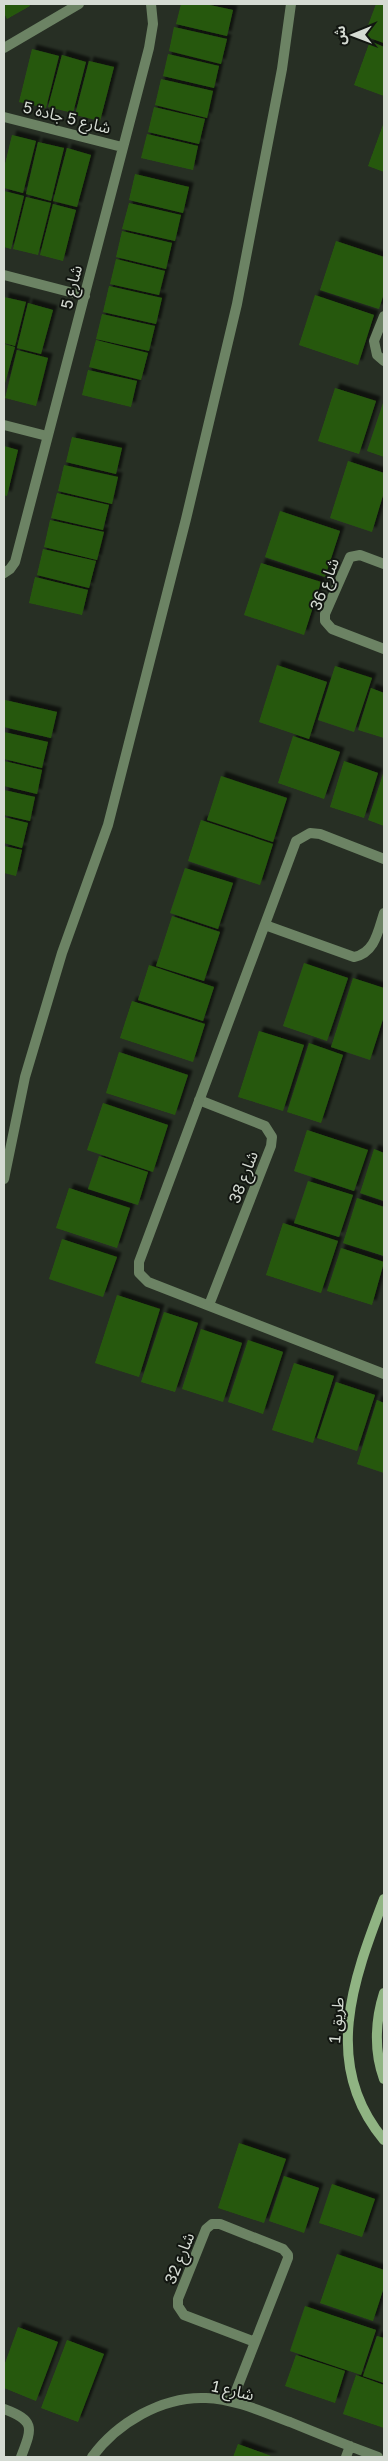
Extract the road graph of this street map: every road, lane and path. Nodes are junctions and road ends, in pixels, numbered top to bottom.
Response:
1 (79, 4) edge
2 (151, 4) edge
3 (291, 4) edge
4 (4, 48) edge
5 (4, 117) edge
6 (122, 147) junction
7 (4, 275) edge
8 (85, 296) junction
9 (384, 316) edge
10 (384, 361) edge
11 (4, 425) edge
12 (47, 436) junction
13 (384, 564) edge
14 (4, 573) edge
15 (384, 649) edge
16 (384, 859) edge
17 (384, 913) edge
18 (264, 925) junction
19 (199, 1100) junction
20 (4, 1179) edge
21 (209, 1305) junction
22 (384, 1373) edge
23 (384, 1899) edge
24 (384, 1993) edge
25 (384, 2079) edge
26 (384, 2140) edge
27 (255, 2342) junction
28 (232, 2401) junction
29 (4, 2409) edge
30 (350, 2446) junction
31 (21, 2457) edge
32 (92, 2457) edge
33 (346, 2457) edge
34 (378, 2457) edge

1 - 4 street
2 - 6 street, شارع 5
3 - 20 street
5 - 6 street, شارع 5 جادة 5
6 - 8 street, شارع 5
7 - 8 street
8 - 12 street, شارع 5
9 - 10 street
11 - 12 street
12 - 14 street, شارع 5
13 - 15 street, شارع 36
16 - 18 street
17 - 18 street
18 - 19 street
19 - 21 street
19 - 21 street, شارع 38
21 - 22 street
23 - 26 street, طريق 1
24 - 25 street
27 - 27 street, شارع 32
27 - 28 street, شارع 32
28 - 30 street, شارع 1
28 - 32 street, شارع 1
29 - 31 street
30 - 33 street
30 - 34 street, شارع 1

